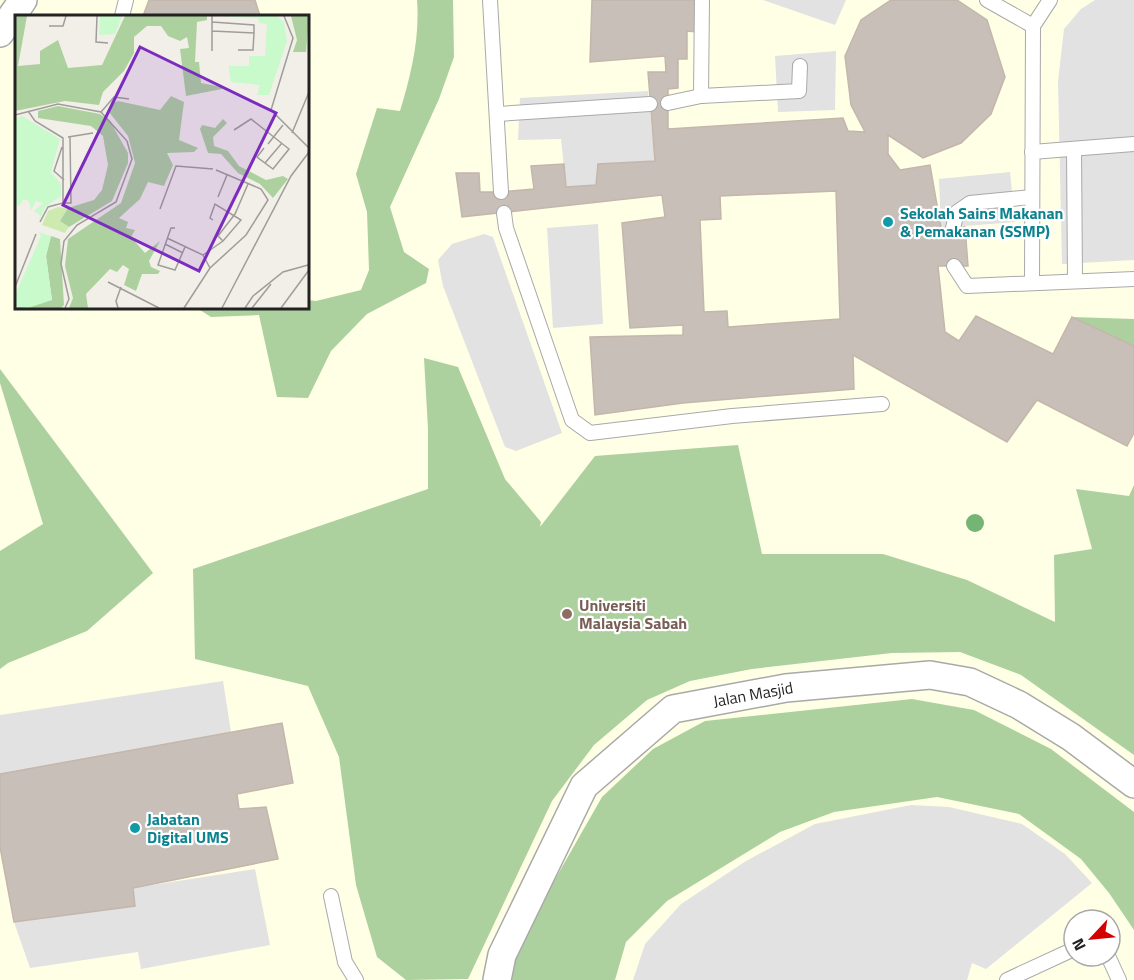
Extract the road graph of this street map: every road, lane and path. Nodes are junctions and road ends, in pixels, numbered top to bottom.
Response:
1 (23, 0) edge
2 (126, 0) edge
3 (490, 0) edge
4 (702, 0) edge
5 (987, 0) edge
6 (1050, 0) edge
7 (122, 15) edge
8 (1033, 26) junction
9 (0, 33) edge
10 (800, 66) dead end
11 (701, 96) junction
12 (668, 103) dead end
13 (650, 104) dead end
14 (498, 114) junction
15 (1134, 144) edge
16 (1074, 149) junction
17 (1032, 152) junction
18 (501, 192) dead end
19 (1032, 197) junction
20 (504, 213) dead end
21 (953, 228) dead end
22 (954, 266) dead end
23 (1075, 279) junction
24 (1134, 279) edge
25 (1032, 284) junction
26 (882, 404) dead end
27 (1134, 784) edge
28 (331, 896) dead end
29 (1062, 955) edge
30 (356, 980) edge
31 (497, 980) edge
32 (1007, 980) edge

1 - 9 street
2 - 7 lane
3 - 14 lane
4 - 11 lane
5 - 8 lane
6 - 8 lane
8 - 17 lane
10 - 11 lane
11 - 12 lane
13 - 14 lane
14 - 18 lane
15 - 16 lane
16 - 17 lane
16 - 23 lane
17 - 19 lane
19 - 21 lane
19 - 25 lane
20 - 26 lane
22 - 25 lane
23 - 24 lane
23 - 25 lane
27 - 31 street, Jalan Masjid
28 - 30 lane
29 - 32 lane

